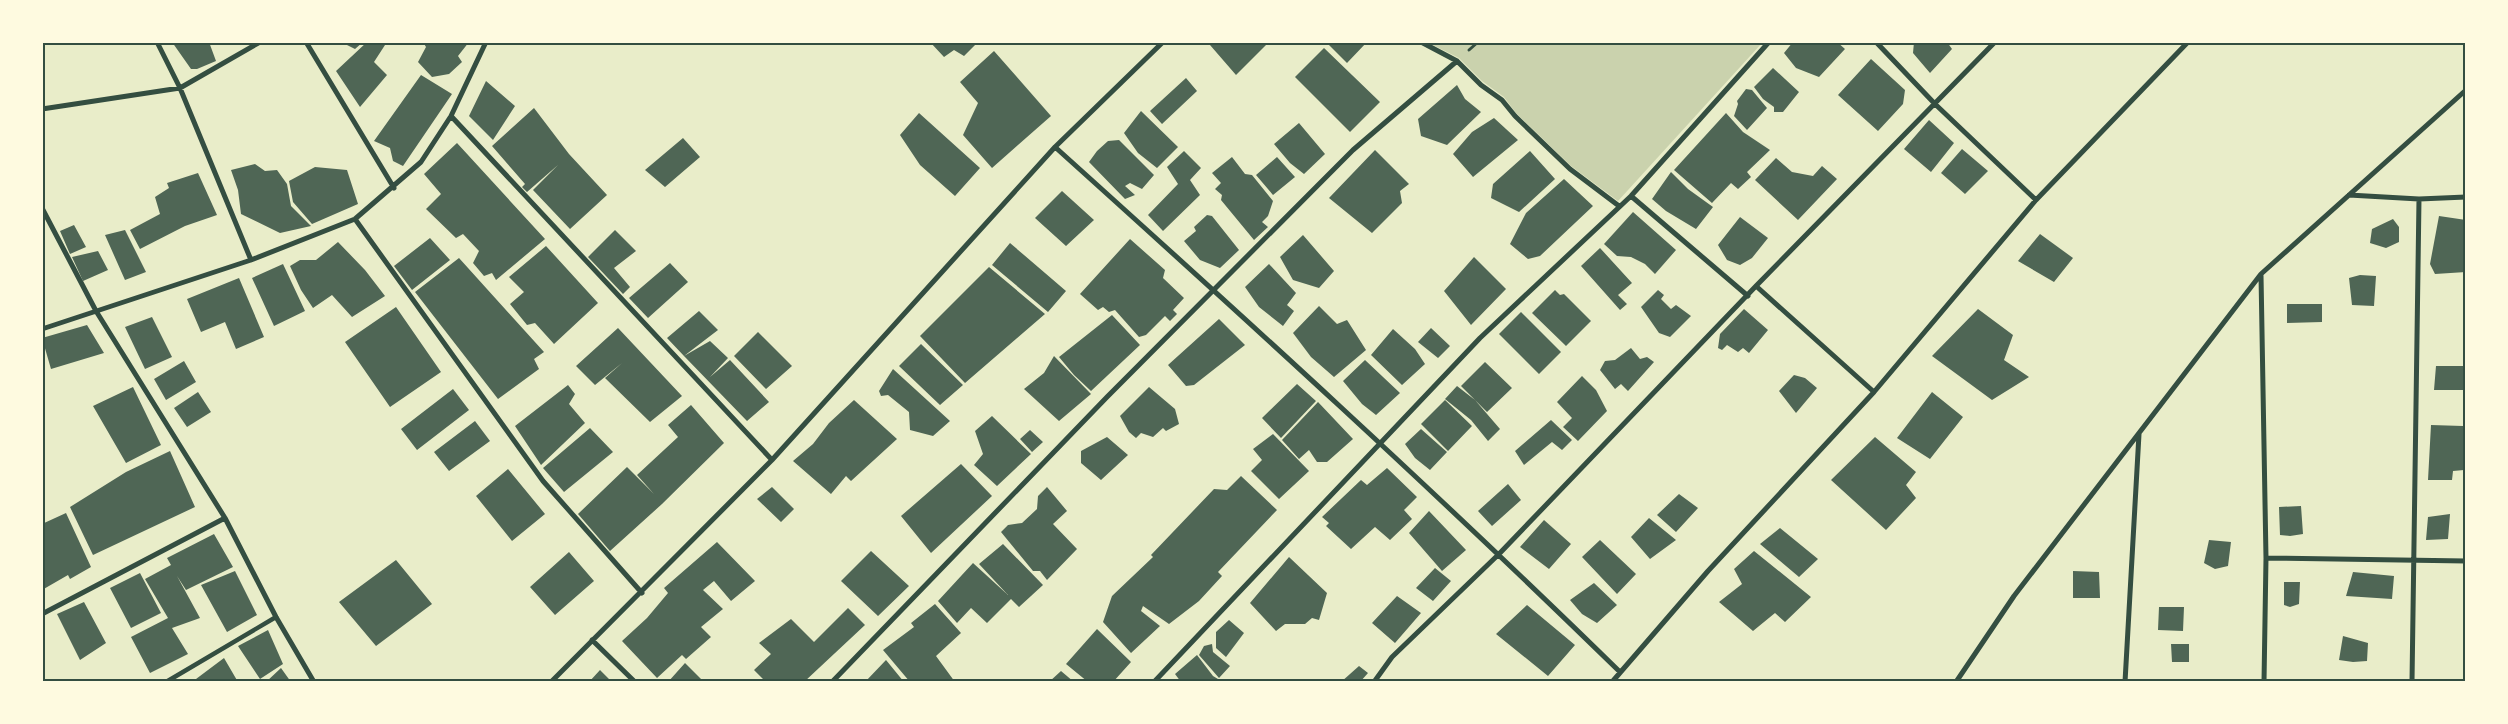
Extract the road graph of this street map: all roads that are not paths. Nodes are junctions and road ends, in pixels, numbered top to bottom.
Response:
1 (158, 42) edge
2 (260, 42) edge
3 (306, 42) edge
4 (486, 42) edge
5 (1164, 42) edge
6 (1421, 42) edge
7 (1768, 42) edge
8 (1876, 42) edge
9 (1995, 42) edge
10 (2188, 42) edge
11 (1457, 61) junction
12 (180, 88) junction
13 (2466, 90) edge
14 (1935, 104) junction
15 (42, 109) edge
16 (451, 116) junction
17 (1055, 147) junction
18 (394, 188) junction
19 (2349, 195) junction
20 (1631, 196) junction
21 (2466, 197) edge
22 (2419, 199) junction
23 (2036, 200) junction
24 (1620, 206) junction
25 (42, 208) edge
26 (355, 219) junction
27 (251, 260) junction
28 (2261, 274) junction
29 (1756, 286) junction
30 (1213, 290) junction
31 (1748, 296) junction
32 (96, 310) junction
33 (42, 329) edge
34 (1874, 392) junction
35 (2139, 433) junction
36 (1380, 444) junction
37 (772, 460) junction
38 (225, 518) junction
39 (1499, 554) junction
40 (2266, 558) junction
41 (2466, 560) edge
42 (2412, 561) junction
43 (642, 593) junction
44 (42, 614) edge
45 (276, 617) junction
46 (592, 640) junction
47 (1620, 672) junction
48 (1962, 672) junction
49 (166, 682) edge
50 (314, 682) edge
51 (551, 682) edge
52 (636, 682) edge
53 (832, 682) edge
54 (1154, 682) edge
55 (1374, 682) edge
56 (1612, 682) edge
57 (1956, 682) edge
58 (1962, 682) edge
59 (2124, 682) edge
60 (2264, 682) edge
61 (2412, 682) edge

1 - 12 street
2 - 12 street
3 - 18 street
4 - 16 street
5 - 17 street
6 - 11 street
7 - 20 street
8 - 14 street
9 - 14 street
10 - 23 street
11 - 24 street
11 - 30 street
12 - 15 street
12 - 27 street
13 - 19 street
14 - 23 street
14 - 29 street
16 - 18 street
16 - 37 street
17 - 30 street
17 - 37 street
18 - 26 street
19 - 22 street
19 - 28 street
20 - 24 street
20 - 31 street
21 - 22 street
22 - 42 street
23 - 34 street
24 - 36 street
25 - 32 street
26 - 27 street
26 - 43 street
27 - 32 street
28 - 35 street
28 - 40 street
29 - 31 street
29 - 34 street
30 - 36 street
30 - 53 street
31 - 39 street
32 - 33 street
32 - 38 street
34 - 47 street
35 - 48 street
35 - 59 street
36 - 39 street
36 - 54 street
37 - 43 street
38 - 44 street
38 - 45 street
39 - 47 street
39 - 55 street
40 - 42 street
40 - 60 street
41 - 42 street
42 - 61 street
43 - 46 street
45 - 49 street
45 - 50 street
46 - 51 street
46 - 52 street
47 - 56 street
48 - 57 street
48 - 58 street

